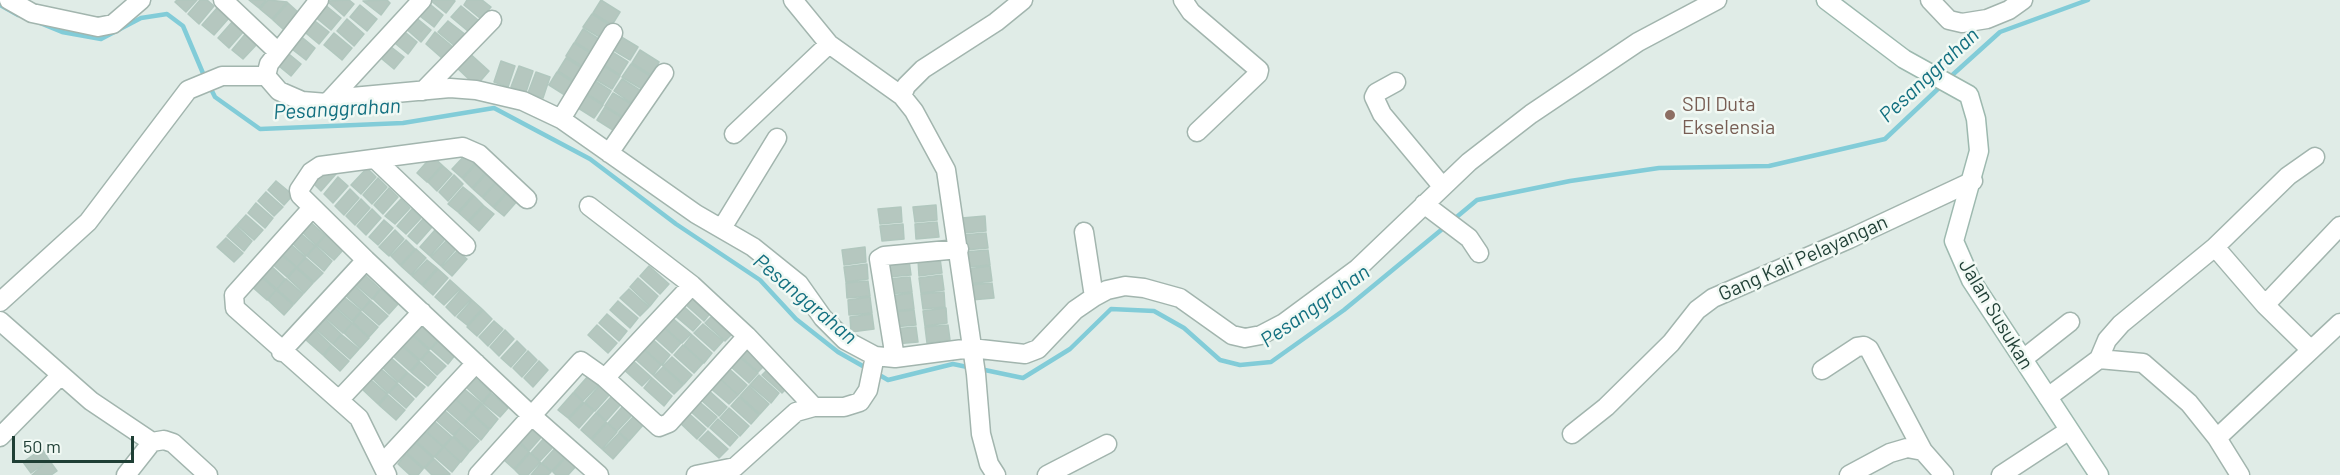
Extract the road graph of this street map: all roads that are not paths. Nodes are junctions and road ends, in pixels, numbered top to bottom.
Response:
1 (9, 0) edge
2 (223, 0) edge
3 (319, 0) edge
4 (422, 0) edge
5 (793, 0) edge
6 (1023, 0) edge
7 (1183, 0) edge
8 (1717, 0) edge
9 (1826, 0) edge
10 (1930, 0) edge
11 (2023, 0) edge
12 (132, 3) edge
13 (492, 20) dead end
14 (613, 33) dead end
15 (829, 44) junction
16 (278, 52) junction
17 (664, 73) dead end
18 (266, 76) junction
19 (1396, 82) dead end
20 (423, 91) junction
21 (902, 96) junction
22 (327, 103) junction
23 (561, 119) junction
24 (1197, 132) dead end
25 (734, 134) dead end
26 (777, 138) dead end
27 (609, 153) junction
28 (2314, 157) dead end
29 (376, 160) junction
30 (1973, 181) junction
31 (1442, 186) junction
32 (527, 198) dead end
33 (589, 206) dead end
34 (312, 208) junction
35 (1430, 208) junction
36 (2340, 226) edge
37 (722, 228) junction
38 (1083, 232) dead end
39 (466, 246) dead end
40 (2215, 248) junction
41 (959, 249) junction
42 (1479, 253) dead end
43 (366, 260) junction
44 (692, 285) junction
45 (1094, 297) junction
46 (0, 302) edge
47 (2265, 305) junction
48 (422, 312) junction
49 (0, 321) edge
50 (2070, 322) dead end
51 (2337, 331) edge
52 (747, 336) junction
53 (2311, 350) junction
54 (281, 352) junction
55 (895, 358) junction
56 (2023, 358) junction
57 (973, 359) junction
58 (2099, 359) junction
59 (874, 361) junction
60 (476, 363) junction
61 (1822, 370) dead end
62 (60, 376) junction
63 (605, 378) junction
64 (2048, 397) junction
65 (340, 399) junction
66 (814, 406) junction
67 (532, 417) junction
68 (2068, 430) junction
69 (1572, 434) dead end
70 (0, 437) edge
71 (2217, 438) junction
72 (152, 442) junction
73 (1107, 444) dead end
74 (1923, 451) junction
75 (384, 470) edge
76 (480, 474) edge
77 (126, 475) edge
78 (208, 475) edge
79 (599, 475) edge
80 (696, 475) edge
81 (996, 475) edge
82 (1047, 475) edge
83 (1849, 475) edge
84 (1944, 475) edge
85 (2001, 475) edge
86 (2099, 475) edge
87 (2240, 475) edge

1 - 12 street
2 - 16 street
3 - 16 street
4 - 22 street
5 - 15 street
6 - 21 street
7 - 24 street
8 - 31 street
9 - 30 street, Jalan Susukan
10 - 11 street
13 - 20 street
14 - 23 street
15 - 21 street
15 - 25 street
16 - 18 street
17 - 27 street
18 - 22 street
18 - 46 street
19 - 31 street
20 - 22 street
20 - 23 street
21 - 41 street
23 - 27 street
26 - 37 street
27 - 37 street
28 - 40 street
29 - 32 street
29 - 34 street
29 - 39 street
30 - 56 street, Jalan Susukan
30 - 69 street, Gang Kali Pelayangan
31 - 35 street
33 - 44 street
34 - 43 street
34 - 54 street
35 - 42 street
35 - 45 street
36 - 47 street
37 - 59 street
38 - 45 street
40 - 47 street
40 - 58 street
41 - 55 street
41 - 57 street
43 - 48 street
43 - 54 street
44 - 52 street
44 - 63 street
45 - 57 street
47 - 53 street
48 - 60 street
48 - 65 street
49 - 62 street
50 - 56 street
51 - 53 street
52 - 63 street
52 - 66 street
53 - 71 street
54 - 65 street
55 - 57 street
55 - 59 street
56 - 64 street, Jalan Susukan
57 - 81 street
58 - 64 street
58 - 71 street
59 - 66 street
60 - 67 street
60 - 75 street
61 - 74 street
62 - 70 street
62 - 72 street
63 - 67 street
64 - 68 street, Jalan Susukan
65 - 75 street
66 - 80 street
67 - 76 street
67 - 79 street
68 - 85 street
68 - 86 street, Jalan Susukan
71 - 87 street
72 - 77 street
72 - 78 street
73 - 82 street
74 - 83 street
74 - 84 street

